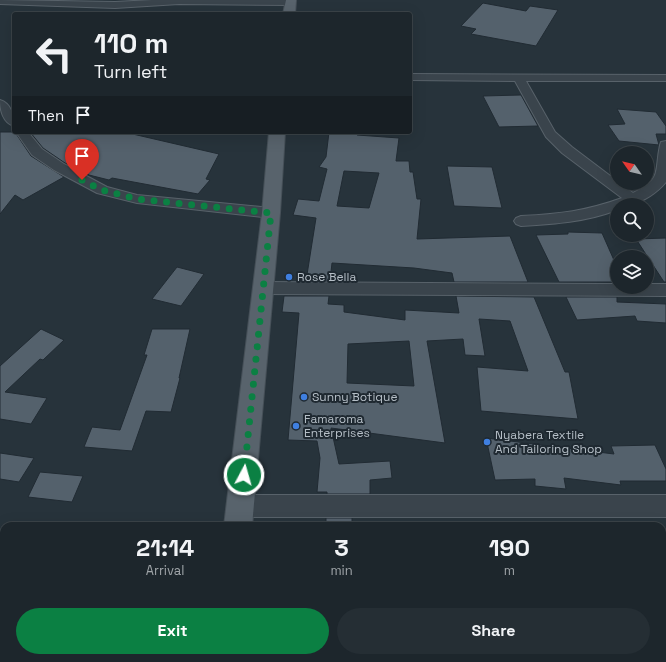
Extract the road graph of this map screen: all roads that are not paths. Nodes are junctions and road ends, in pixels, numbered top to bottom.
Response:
1 (0, 1) edge
2 (291, 1) edge
3 (289, 12) edge
4 (412, 77) edge
5 (520, 78) junction
6 (666, 78) edge
7 (0, 104) edge
8 (12, 119) edge
9 (24, 134) edge
10 (277, 134) edge
11 (666, 145) edge
12 (631, 198) edge
13 (634, 198) edge
14 (610, 208) edge
15 (271, 213) junction
16 (521, 221) dead end
17 (263, 288) junction
18 (666, 290) edge
19 (666, 506) edge
20 (239, 516) edge

1 - 2 street
2 - 3 main road
4 - 5 street
5 - 6 street
5 - 12 street
7 - 8 street
9 - 15 street
10 - 15 main road
11 - 13 street
14 - 16 street
15 - 17 main road
17 - 18 street
17 - 20 main road
19 - 20 street

